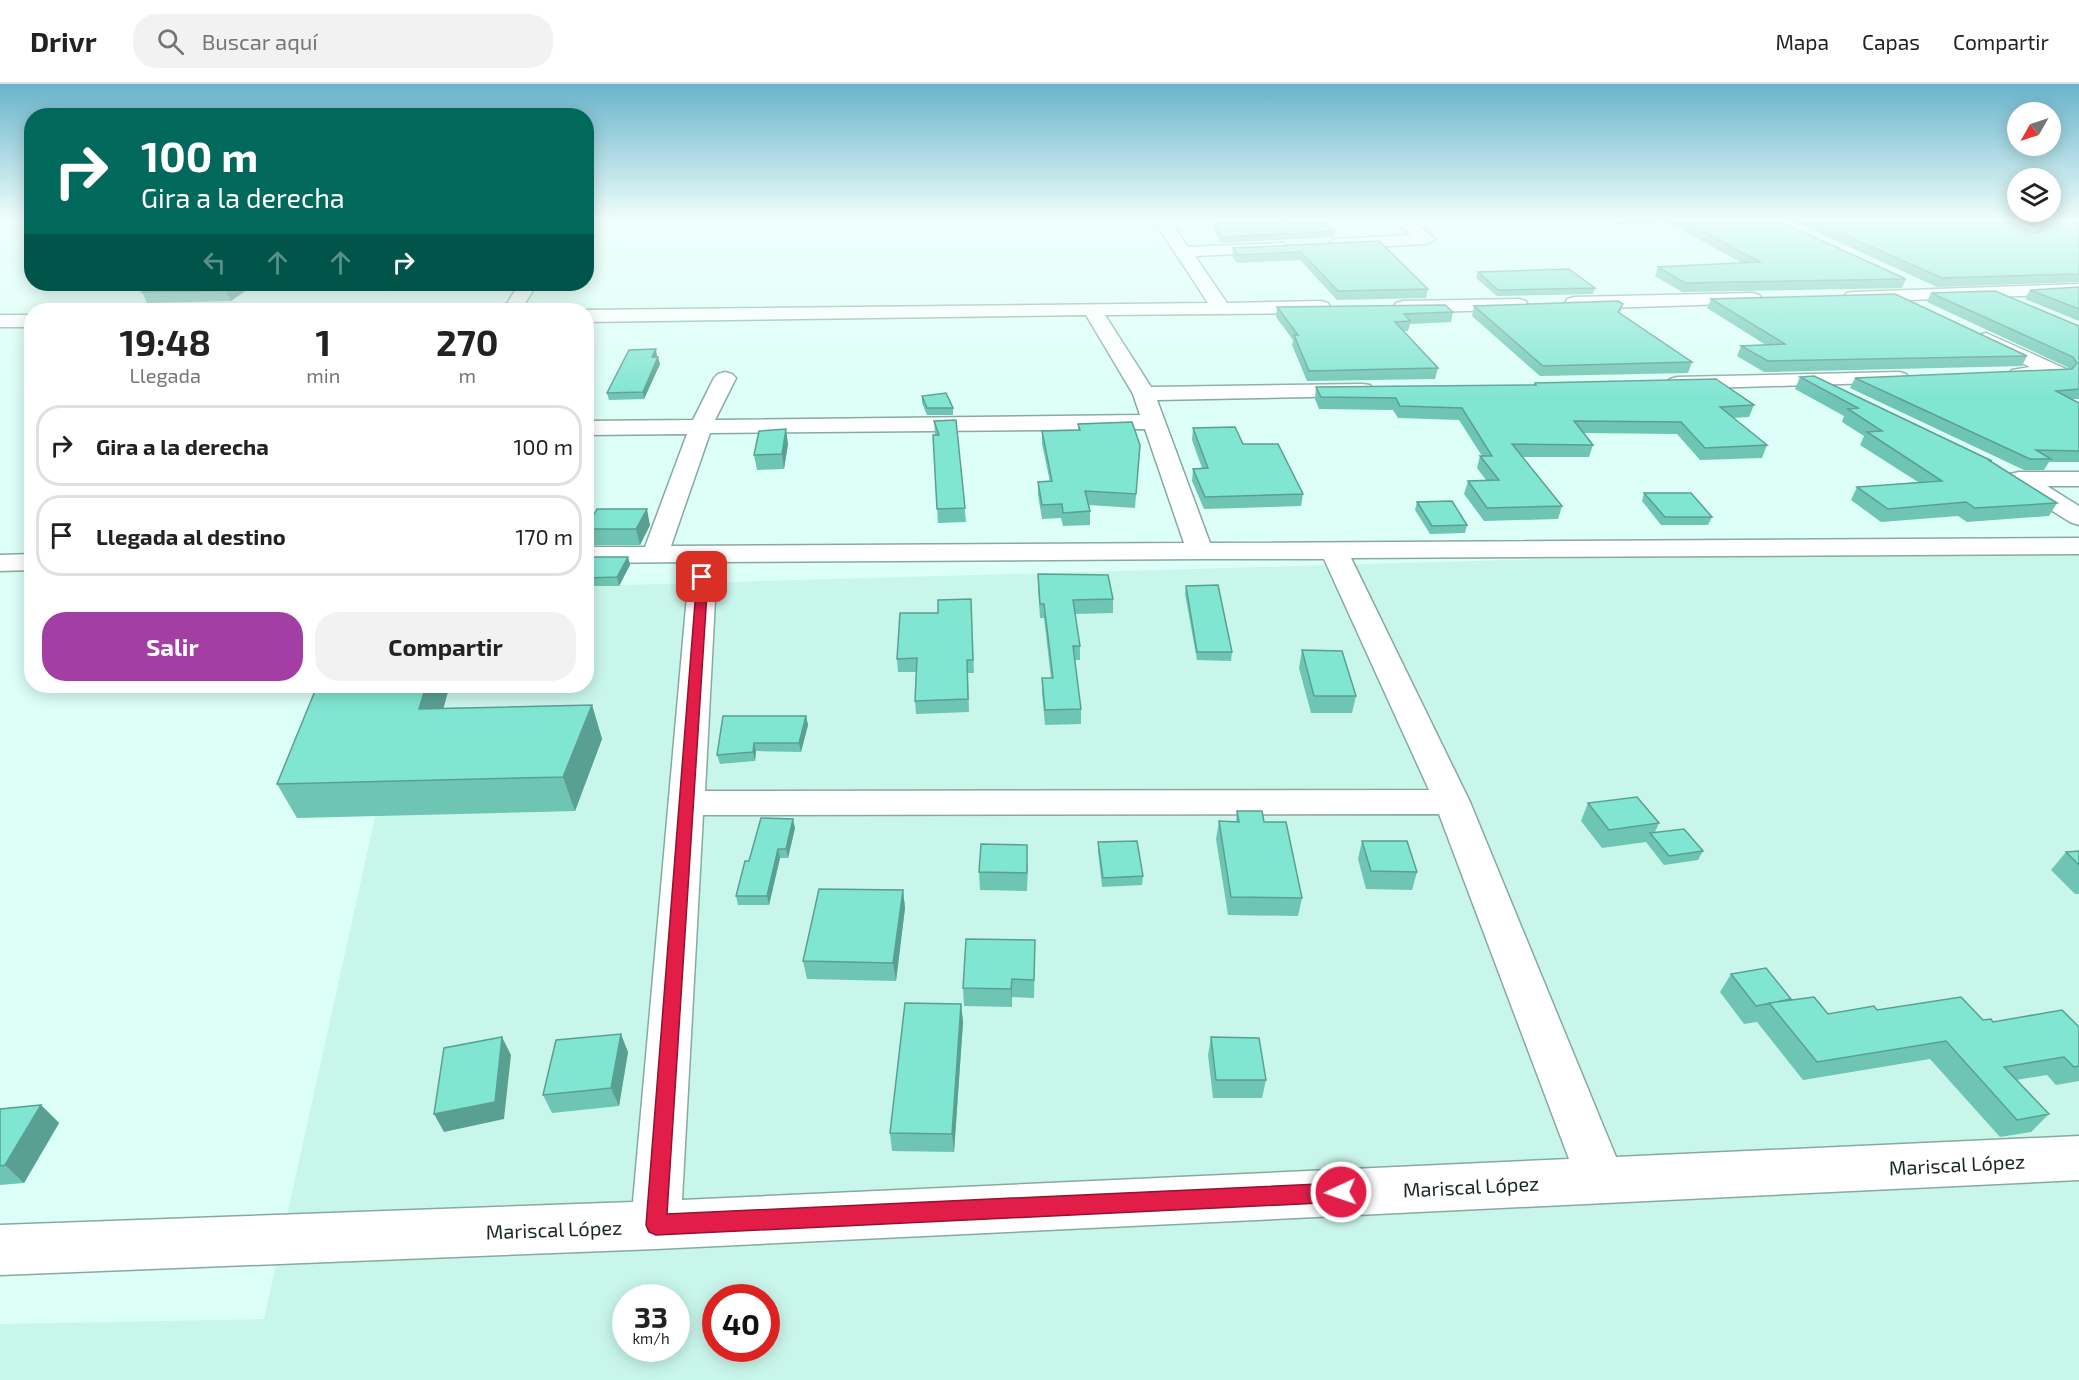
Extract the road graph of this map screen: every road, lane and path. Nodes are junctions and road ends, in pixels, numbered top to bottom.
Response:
1 (1202, 279) edge
2 (2079, 289) edge
3 (1990, 293) junction
4 (1832, 297) edge
5 (1772, 299) edge
6 (1532, 304) edge
7 (1556, 304) edge
8 (1341, 307) edge
9 (1389, 307) edge
10 (1221, 308) junction
11 (2030, 309) edge
12 (1092, 310) junction
13 (594, 316) edge
14 (0, 321) edge
15 (24, 321) edge
16 (1965, 330) edge
17 (2000, 374) edge
18 (1918, 377) edge
19 (725, 378) dead end
20 (1813, 380) junction
21 (1658, 383) edge
22 (1383, 389) edge
23 (1144, 394) junction
24 (1854, 400) edge
25 (1154, 422) junction
26 (701, 426) junction
27 (594, 428) edge
28 (2079, 480) edge
29 (2079, 517) edge
30 (2079, 546) edge
31 (1334, 551) junction
32 (1200, 552) junction
33 (704, 554) junction
34 (594, 555) edge
35 (655, 555) junction
36 (24, 562) edge
37 (0, 563) edge
38 (1452, 802) junction
39 (686, 803) junction
40 (2079, 1158) edge
41 (1601, 1180) junction
42 (656, 1225) junction
43 (0, 1250) edge

1 - 10 street
2 - 3 street
3 - 4 street
3 - 11 street
5 - 7 street
6 - 9 street
8 - 10 street
10 - 12 street
12 - 13 street
12 - 23 street
14 - 15 street
16 - 17 street
18 - 20 street
19 - 26 street
20 - 21 street
20 - 24 street
22 - 23 street
23 - 25 street
25 - 26 street
25 - 32 street
26 - 27 street
26 - 35 street
28 - 29 street
30 - 31 street
31 - 32 street
31 - 38 street
32 - 33 street
33 - 35 street
33 - 39 street
34 - 35 street
36 - 37 street
38 - 39 street
38 - 41 street
39 - 42 street
40 - 41 street, Mariscal López
41 - 42 street, Mariscal López
42 - 43 street, Mariscal López

